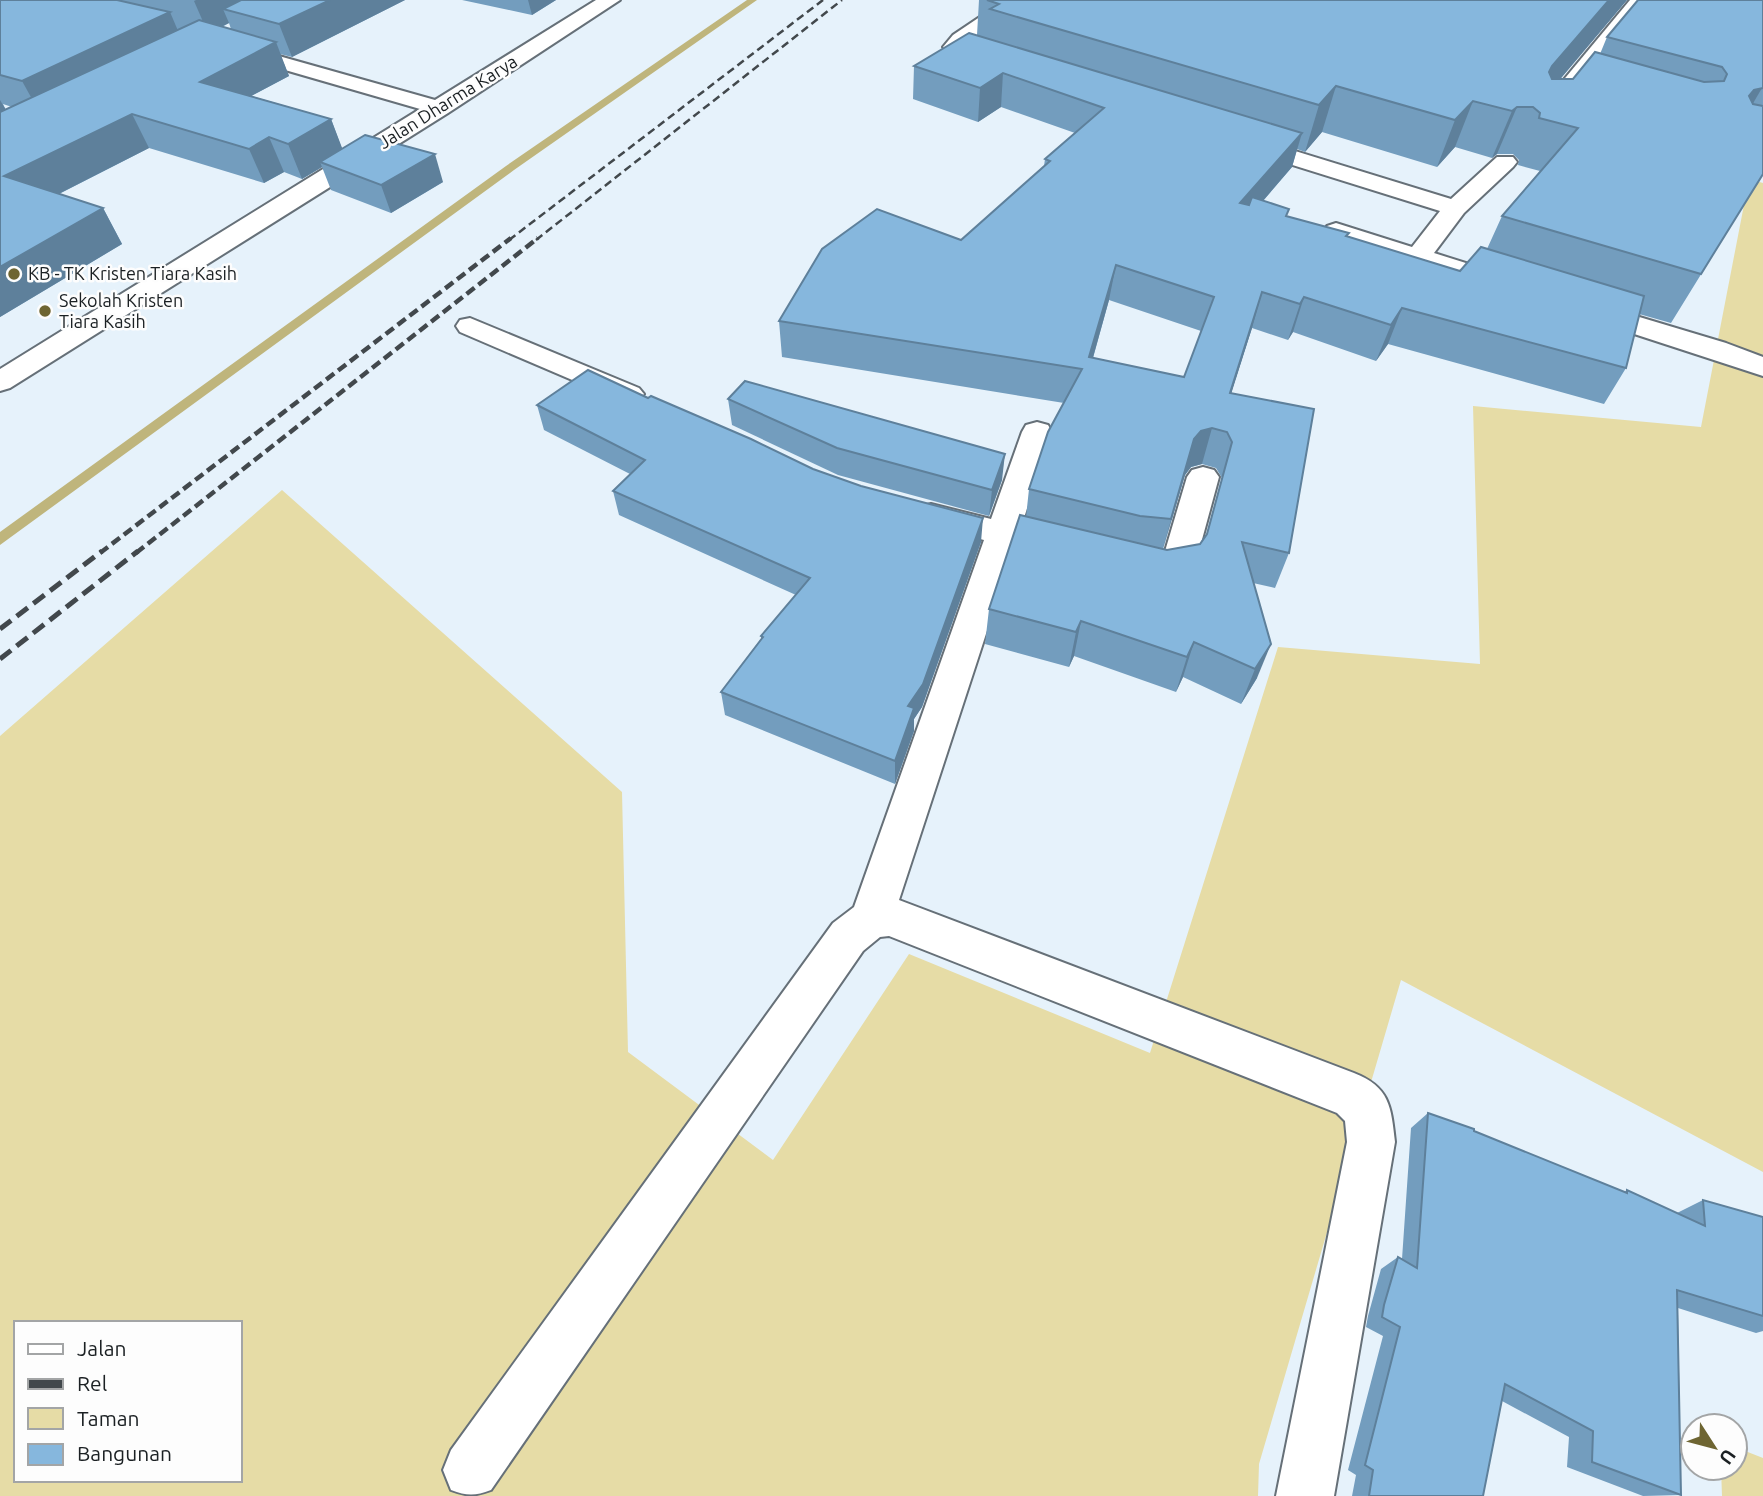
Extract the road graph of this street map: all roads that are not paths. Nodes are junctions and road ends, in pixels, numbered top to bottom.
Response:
1 (610, 0) edge
2 (1018, 0) edge
3 (1640, 0) edge
4 (236, 31) edge
5 (1012, 70) edge
6 (1570, 86) junction
7 (1596, 94) edge
8 (440, 108) junction
9 (1549, 111) edge
10 (1220, 135) edge
11 (1505, 162) dead end
12 (1455, 208) junction
13 (1336, 231) edge
14 (1418, 257) junction
15 (1534, 293) edge
16 (1560, 301) edge
17 (470, 326) dead end
18 (1763, 367) edge
19 (0, 382) edge
20 (655, 406) edge
21 (1037, 432) dead end
22 (1203, 477) dead end
23 (899, 507) edge
24 (1003, 534) junction
25 (872, 918) junction
26 (471, 1470) dead end
27 (1306, 1496) edge

1 - 8 street, Jalan Dharma Karya
2 - 5 street
3 - 6 street
4 - 8 street
6 - 7 street
6 - 9 street
8 - 19 street, Jalan Dharma Karya
10 - 12 street
11 - 12 street
12 - 14 street
13 - 14 street
14 - 15 street
16 - 18 street
17 - 20 street
21 - 24 street
22 - 24 street
23 - 24 street
24 - 25 street
25 - 26 street
25 - 27 street

